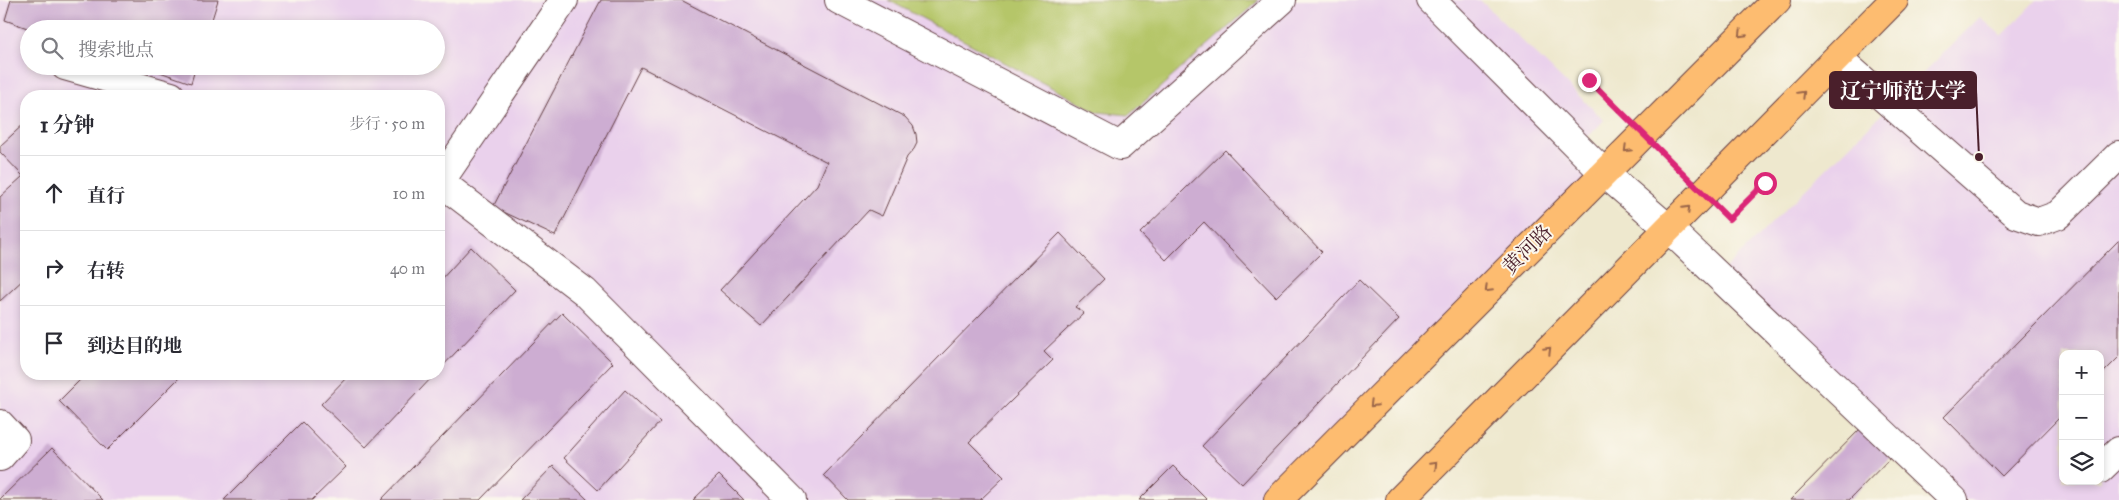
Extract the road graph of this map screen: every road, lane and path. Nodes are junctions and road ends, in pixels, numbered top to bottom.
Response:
1 (564, 0) edge
2 (839, 0) edge
3 (1282, 0) edge
4 (1431, 0) edge
5 (1777, 0) edge
6 (1894, 0) edge
7 (1838, 58) junction
8 (97, 75) edge
9 (1589, 80) dead end
10 (150, 90) edge
11 (2119, 155) edge
12 (1603, 172) junction
13 (445, 174) edge
14 (1765, 183) dead end
15 (445, 185) edge
16 (1668, 228) junction
17 (0, 424) edge
18 (2119, 451) edge
19 (0, 457) edge
20 (2104, 465) edge
21 (792, 500) edge
22 (1278, 500) edge
23 (1400, 500) edge
24 (1954, 500) edge

1 - 13 street
2 - 3 street
4 - 12 street
5 -> 12 main road, 黄河路
6 - 7 main road
7 - 11 street
16 -> 7 main road
8 - 10 street
9 - 14 path, bridge
12 - 16 street
12 -> 22 main road, 黄河路
15 - 21 street
23 -> 16 main road
16 - 24 street
17 - 19 street
18 - 20 street

